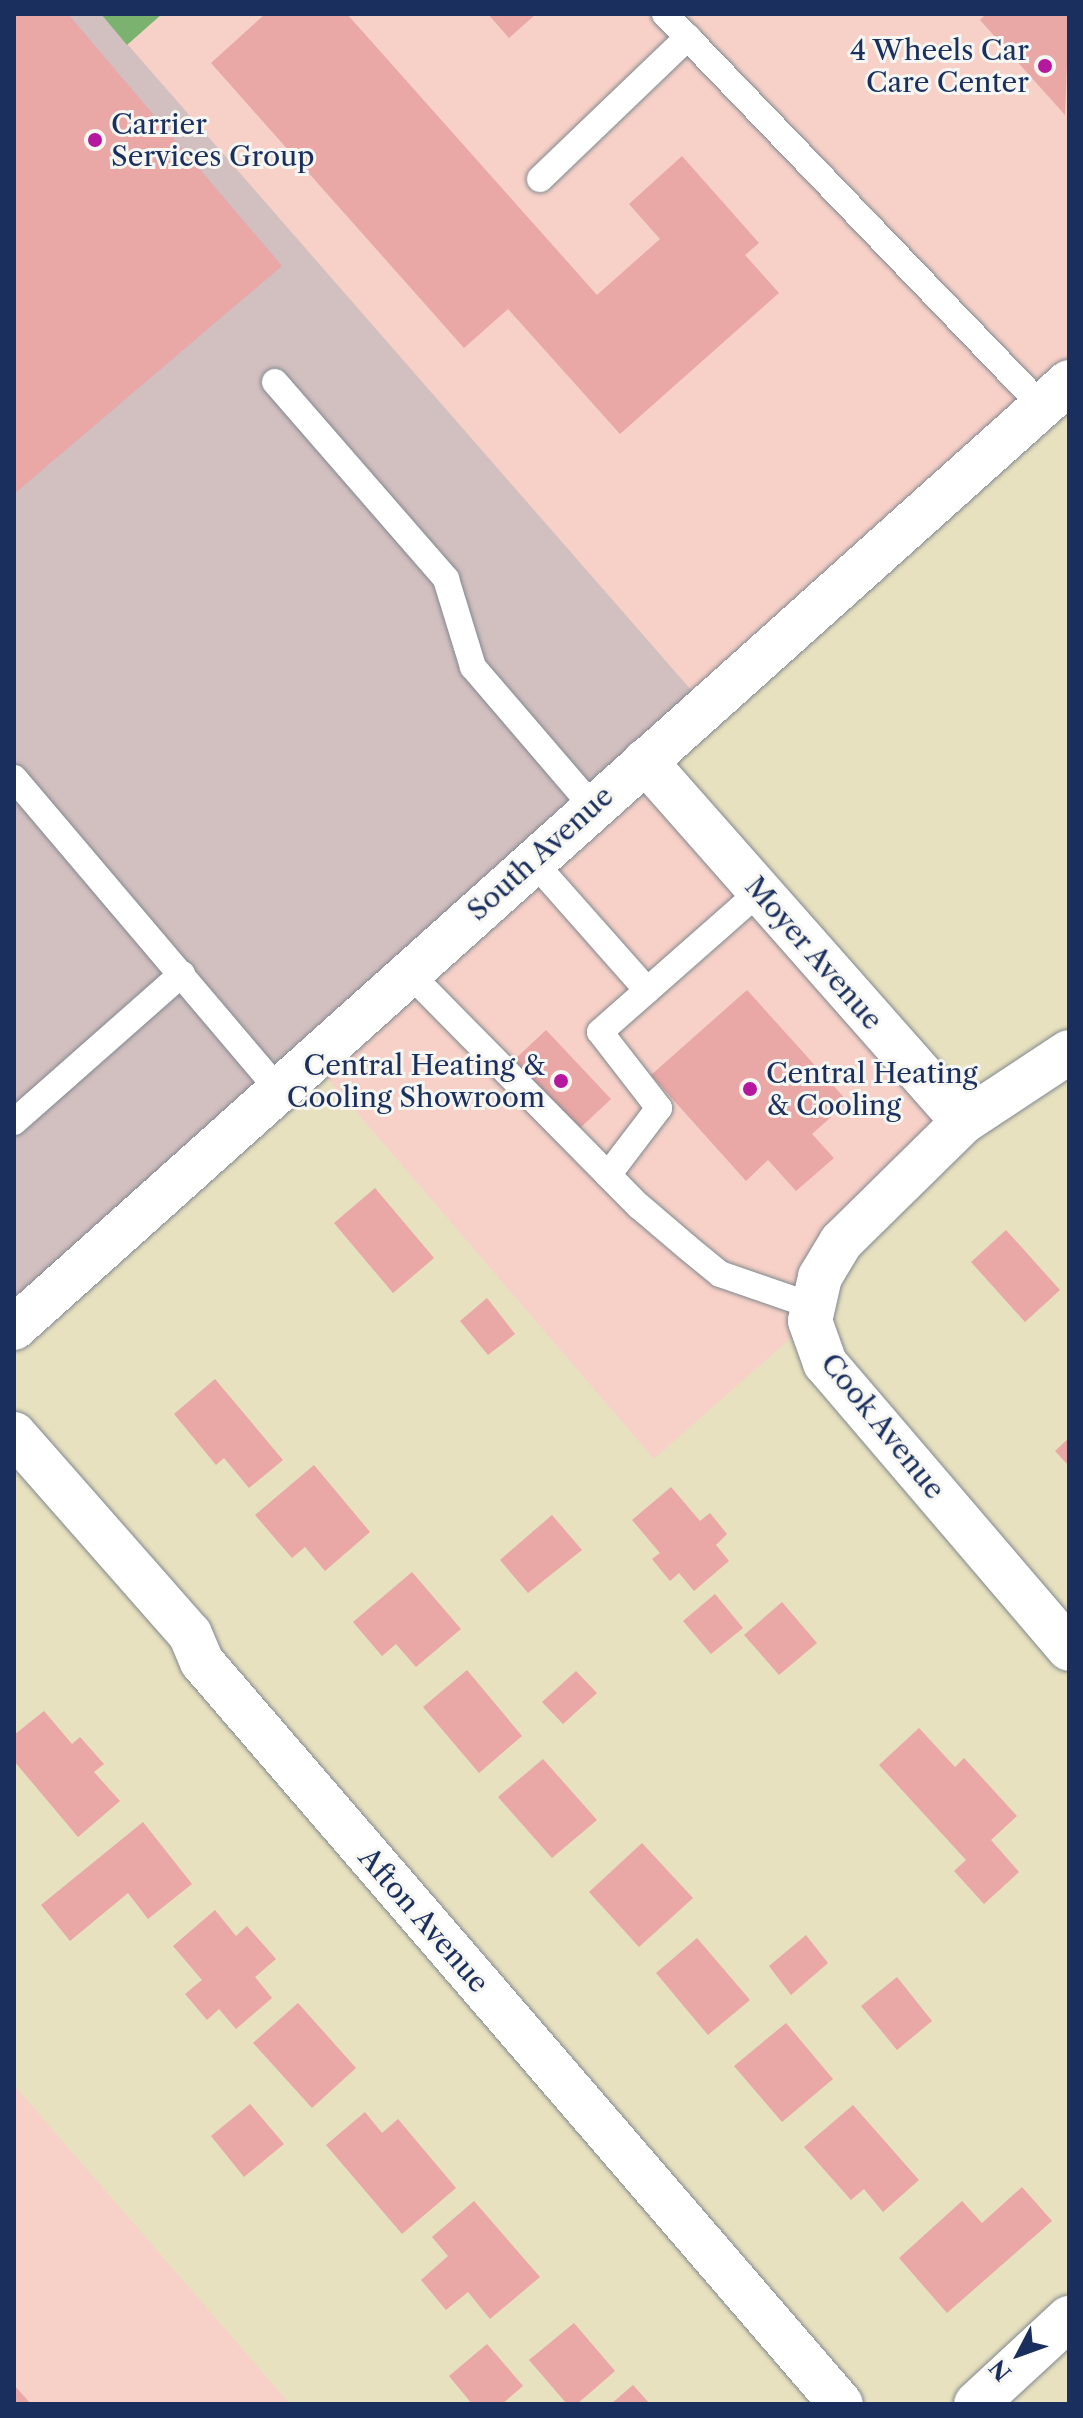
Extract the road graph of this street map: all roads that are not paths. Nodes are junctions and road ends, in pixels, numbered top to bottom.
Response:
1 (665, 14) edge
2 (688, 37) junction
3 (540, 179) dead end
4 (275, 382) dead end
5 (1056, 394) edge
6 (645, 761) junction
7 (14, 778) edge
8 (592, 806) junction
9 (532, 860) junction
10 (760, 891) junction
11 (408, 972) junction
12 (182, 974) junction
13 (647, 990) junction
14 (1069, 1052) edge
15 (278, 1089) junction
16 (14, 1122) edge
17 (963, 1122) junction
18 (608, 1175) junction
19 (810, 1305) junction
20 (14, 1328) edge
21 (14, 1434) edge
22 (1067, 1643) edge
23 (1069, 2318) edge
24 (841, 2404) edge
25 (976, 2404) edge

1 - 2 lane
2 - 3 lane
2 - 5 lane
4 - 8 lane
5 - 6 street, South Avenue
6 - 8 street, South Avenue
6 - 10 street, Moyer Avenue
7 - 12 lane
8 - 9 street, South Avenue
9 - 11 street, South Avenue
9 - 13 lane
10 - 13 lane
10 - 17 street, Moyer Avenue
11 - 15 street, South Avenue
11 - 18 lane
12 - 15 lane
12 - 16 lane
13 - 18 lane
14 - 17 street
15 - 20 street, South Avenue
17 - 19 street
18 - 19 lane
19 - 22 street, Cook Avenue
21 - 24 street, Afton Avenue
23 - 25 street

